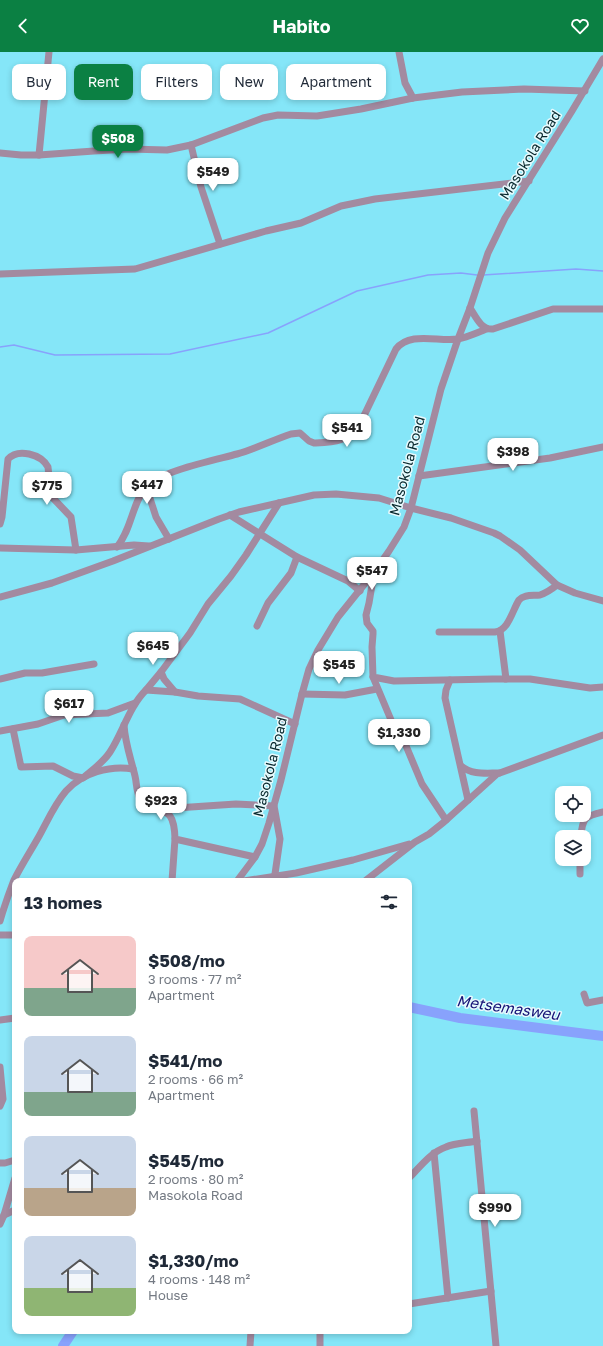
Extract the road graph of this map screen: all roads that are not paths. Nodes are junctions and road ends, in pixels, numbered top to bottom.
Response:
1 (49, 52) edge
2 (399, 52) edge
3 (603, 59) edge
4 (585, 91) junction
5 (413, 98) junction
6 (191, 145) junction
7 (0, 153) edge
8 (39, 155) junction
9 (529, 181) junction
10 (220, 244) junction
11 (0, 274) edge
12 (470, 308) junction
13 (603, 309) edge
14 (487, 329) junction
15 (458, 339) junction
16 (603, 446) edge
17 (419, 476) junction
18 (146, 486) junction
19 (279, 503) junction
20 (411, 508) junction
21 (230, 515) junction
22 (0, 524) edge
23 (258, 534) junction
24 (168, 539) junction
25 (153, 546) junction
26 (117, 547) junction
27 (0, 548) edge
28 (76, 550) junction
29 (296, 557) junction
30 (375, 572) junction
31 (557, 586) junction
32 (360, 591) junction
33 (0, 597) edge
34 (602, 598) edge
35 (257, 626) dead end
36 (500, 631) junction
37 (439, 632) dead end
38 (94, 664) dead end
39 (161, 672) junction
40 (373, 677) junction
41 (0, 679) edge
42 (506, 679) junction
43 (450, 680) junction
44 (603, 687) edge
45 (378, 689) junction
46 (146, 690) junction
47 (174, 692) junction
48 (302, 694) junction
49 (135, 703) junction
50 (295, 724) junction
51 (124, 725) junction
52 (13, 729) junction
53 (0, 731) edge
54 (603, 735) edge
55 (461, 766) junction
56 (133, 769) junction
57 (499, 773) junction
58 (83, 778) junction
59 (468, 800) junction
60 (274, 806) junction
61 (158, 810) junction
62 (603, 812) edge
63 (446, 820) junction
64 (582, 830) edge
65 (176, 839) junction
66 (415, 842) junction
67 (256, 857) junction
68 (580, 866) edge
69 (580, 874) dead end
70 (16, 878) edge
71 (172, 878) edge
72 (239, 878) edge
73 (274, 878) edge
74 (278, 878) edge
75 (369, 878) edge
76 (12, 887) edge
77 (0, 921) edge
78 (0, 935) edge
79 (12, 935) edge
80 (584, 994) dead end
81 (603, 1000) edge
82 (12, 1018) edge
83 (0, 1020) edge
84 (0, 1067) edge
85 (0, 1106) edge
86 (474, 1111) dead end
87 (477, 1141) junction
88 (434, 1153) junction
89 (12, 1161) edge
90 (0, 1163) edge
91 (412, 1175) edge
92 (12, 1188) edge
93 (12, 1211) edge
94 (4, 1215) junction
95 (0, 1224) edge
96 (491, 1291) junction
97 (448, 1298) junction
98 (412, 1304) edge
99 (251, 1334) edge
100 (320, 1334) edge
101 (250, 1346) edge
102 (320, 1346) edge
103 (496, 1346) edge

1 - 8 street
2 - 5 street
3 - 4 street, Masokola Road
4 - 5 street
4 - 9 street, Masokola Road
5 - 6 street
6 - 8 street
6 - 10 street
7 - 8 street
9 - 10 street
9 - 12 street, Masokola Road
10 - 11 street
12 - 14 street
12 - 15 street, Masokola Road
13 - 14 street
14 - 15 street
15 - 17 street, Masokola Road
15 - 18 street
16 - 17 street
17 - 20 street, Masokola Road
18 - 24 street
18 - 26 street
19 - 20 street
19 - 21 street
19 - 23 street
20 - 30 street, Masokola Road
20 - 31 street
21 - 23 street
21 - 24 street
22 - 28 street
23 - 29 street
23 - 39 street
24 - 25 street
25 - 26 street
25 - 33 street
26 - 28 street
27 - 28 street
29 - 32 street
29 - 35 street
30 - 32 street, Masokola Road
30 - 40 street
31 - 34 street
31 - 36 street
32 - 48 street, Masokola Road
36 - 37 street
36 - 42 street
38 - 41 street
39 - 46 street
39 - 47 street
40 - 43 street
40 - 45 street
42 - 43 street
42 - 44 street
43 - 55 street
45 - 48 street
45 - 63 street
46 - 47 street
46 - 49 street
47 - 50 street
48 - 50 street, Masokola Road
49 - 51 street
49 - 52 street
50 - 60 street, Masokola Road
51 - 56 street
51 - 58 street
52 - 53 street
52 - 58 street
54 - 57 street
55 - 57 street
55 - 59 street
56 - 58 street
56 - 61 street
57 - 59 street
58 - 70 street
59 - 63 street
60 - 61 street
60 - 67 street, Masokola Road
60 - 73 street
61 - 65 street
62 - 64 street
63 - 66 street
65 - 67 street
65 - 71 street
66 - 74 street
66 - 75 street
67 - 72 street, Masokola Road
68 - 69 street
76 - 77 street
78 - 79 street
80 - 81 street
82 - 83 street
84 - 85 street
86 - 87 street
87 - 88 street
87 - 96 street
88 - 91 street
88 - 97 street
89 - 90 street
92 - 94 street
93 - 94 street
94 - 95 street
96 - 97 street
96 - 103 street
97 - 98 street
99 - 101 street
100 - 102 street

